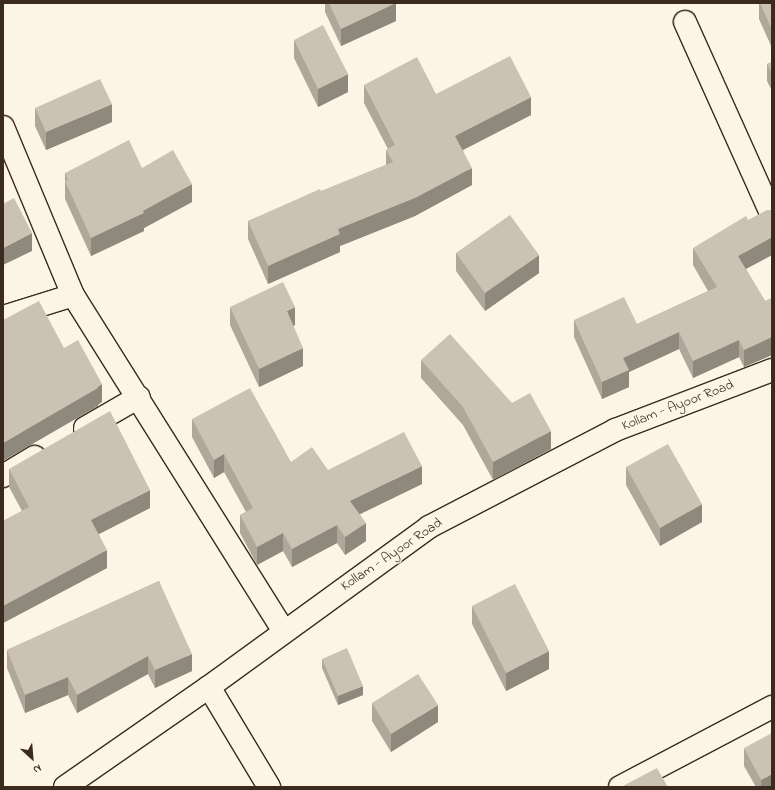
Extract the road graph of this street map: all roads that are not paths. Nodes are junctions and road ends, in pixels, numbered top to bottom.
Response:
1 (685, 22) dead end
2 (3, 127) edge
3 (772, 216) edge
4 (73, 295) junction
5 (3, 317) edge
6 (772, 370) edge
7 (139, 397) junction
8 (71, 436) edge
9 (50, 448) edge
10 (3, 476) edge
11 (284, 631) junction
12 (209, 687) junction
13 (772, 707) edge
14 (65, 787) edge
15 (269, 787) edge
16 (620, 787) edge

1 - 3 street
2 - 4 street
4 - 5 street
4 - 7 street
6 - 11 street, Kollam - Ayoor Road
7 - 8 street
7 - 11 street
9 - 10 street
11 - 12 street, Kollam - Ayoor Road
12 - 14 street, Kollam - Ayoor Road
12 - 15 street
13 - 16 street

